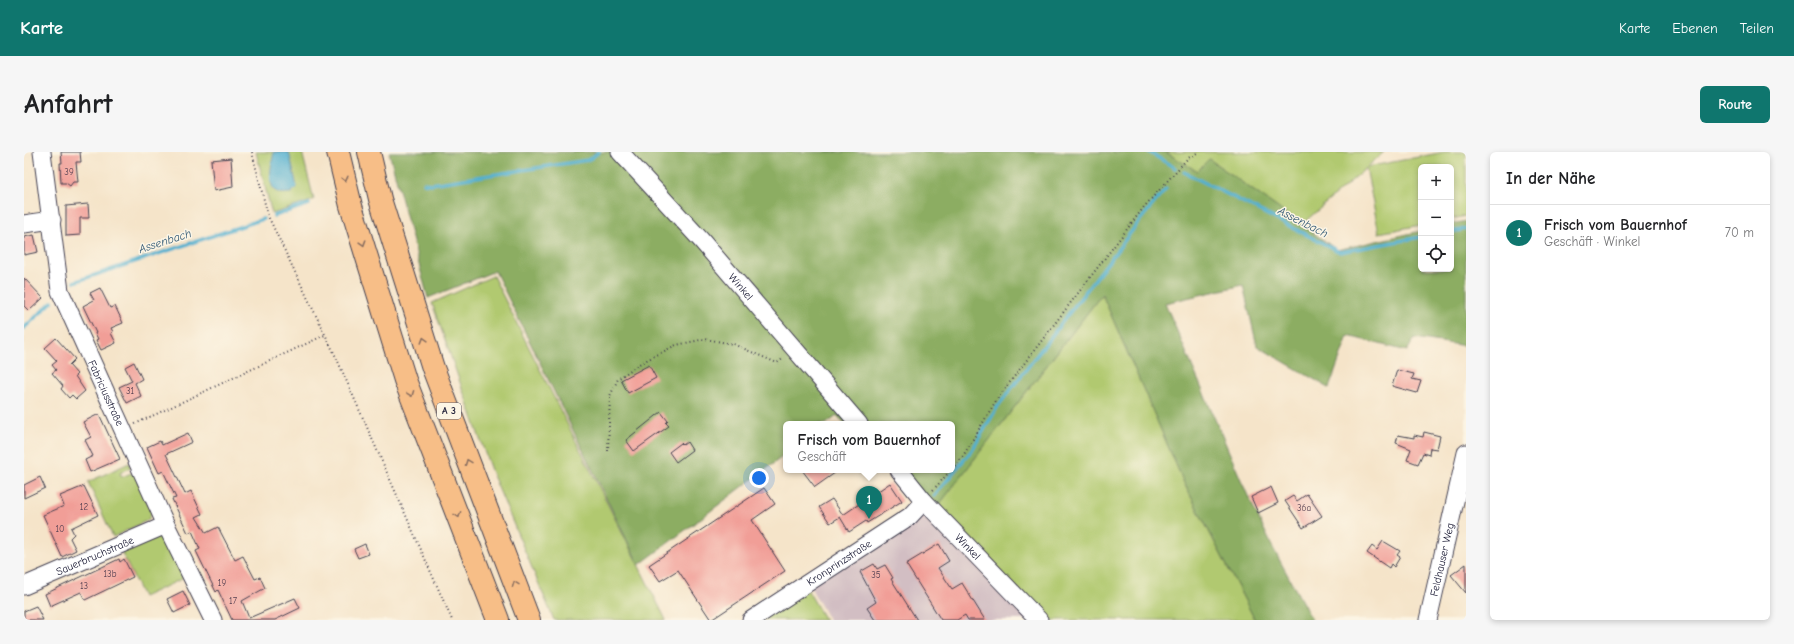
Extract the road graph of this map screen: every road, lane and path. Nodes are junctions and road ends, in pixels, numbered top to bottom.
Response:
1 (42, 152) edge
2 (252, 152) edge
3 (338, 152) edge
4 (369, 152) edge
5 (620, 152) edge
6 (1199, 152) edge
7 (52, 220) junction
8 (24, 224) edge
9 (325, 335) junction
10 (794, 350) junction
11 (856, 421) edge
12 (123, 430) junction
13 (608, 451) dead end
14 (1466, 453) edge
15 (955, 465) edge
16 (901, 473) edge
17 (948, 473) edge
18 (924, 501) junction
19 (166, 524) junction
20 (24, 586) edge
21 (213, 620) edge
22 (452, 620) edge
23 (498, 620) edge
24 (529, 620) edge
25 (751, 620) edge
26 (1039, 620) edge
27 (1428, 620) edge

1 - 7 street, Fabriciusstraße
2 - 9 path
3 -> 23 highway, A 3
24 -> 4 highway, A 3
5 - 10 street, Winkel
6 - 15 path
7 - 8 street
7 - 12 street, Fabriciusstraße
9 - 12 path
9 - 22 path
10 - 11 street, Winkel
10 - 13 path
12 - 19 street, Fabriciusstraße
14 - 27 street, Feldhauser Weg
16 - 18 street, Winkel
17 - 18 path
18 - 25 street, Kronprinzstraße
18 - 26 street, Winkel
19 - 20 street, Sauerbruchstraße
19 - 21 street, Fabriciusstraße

